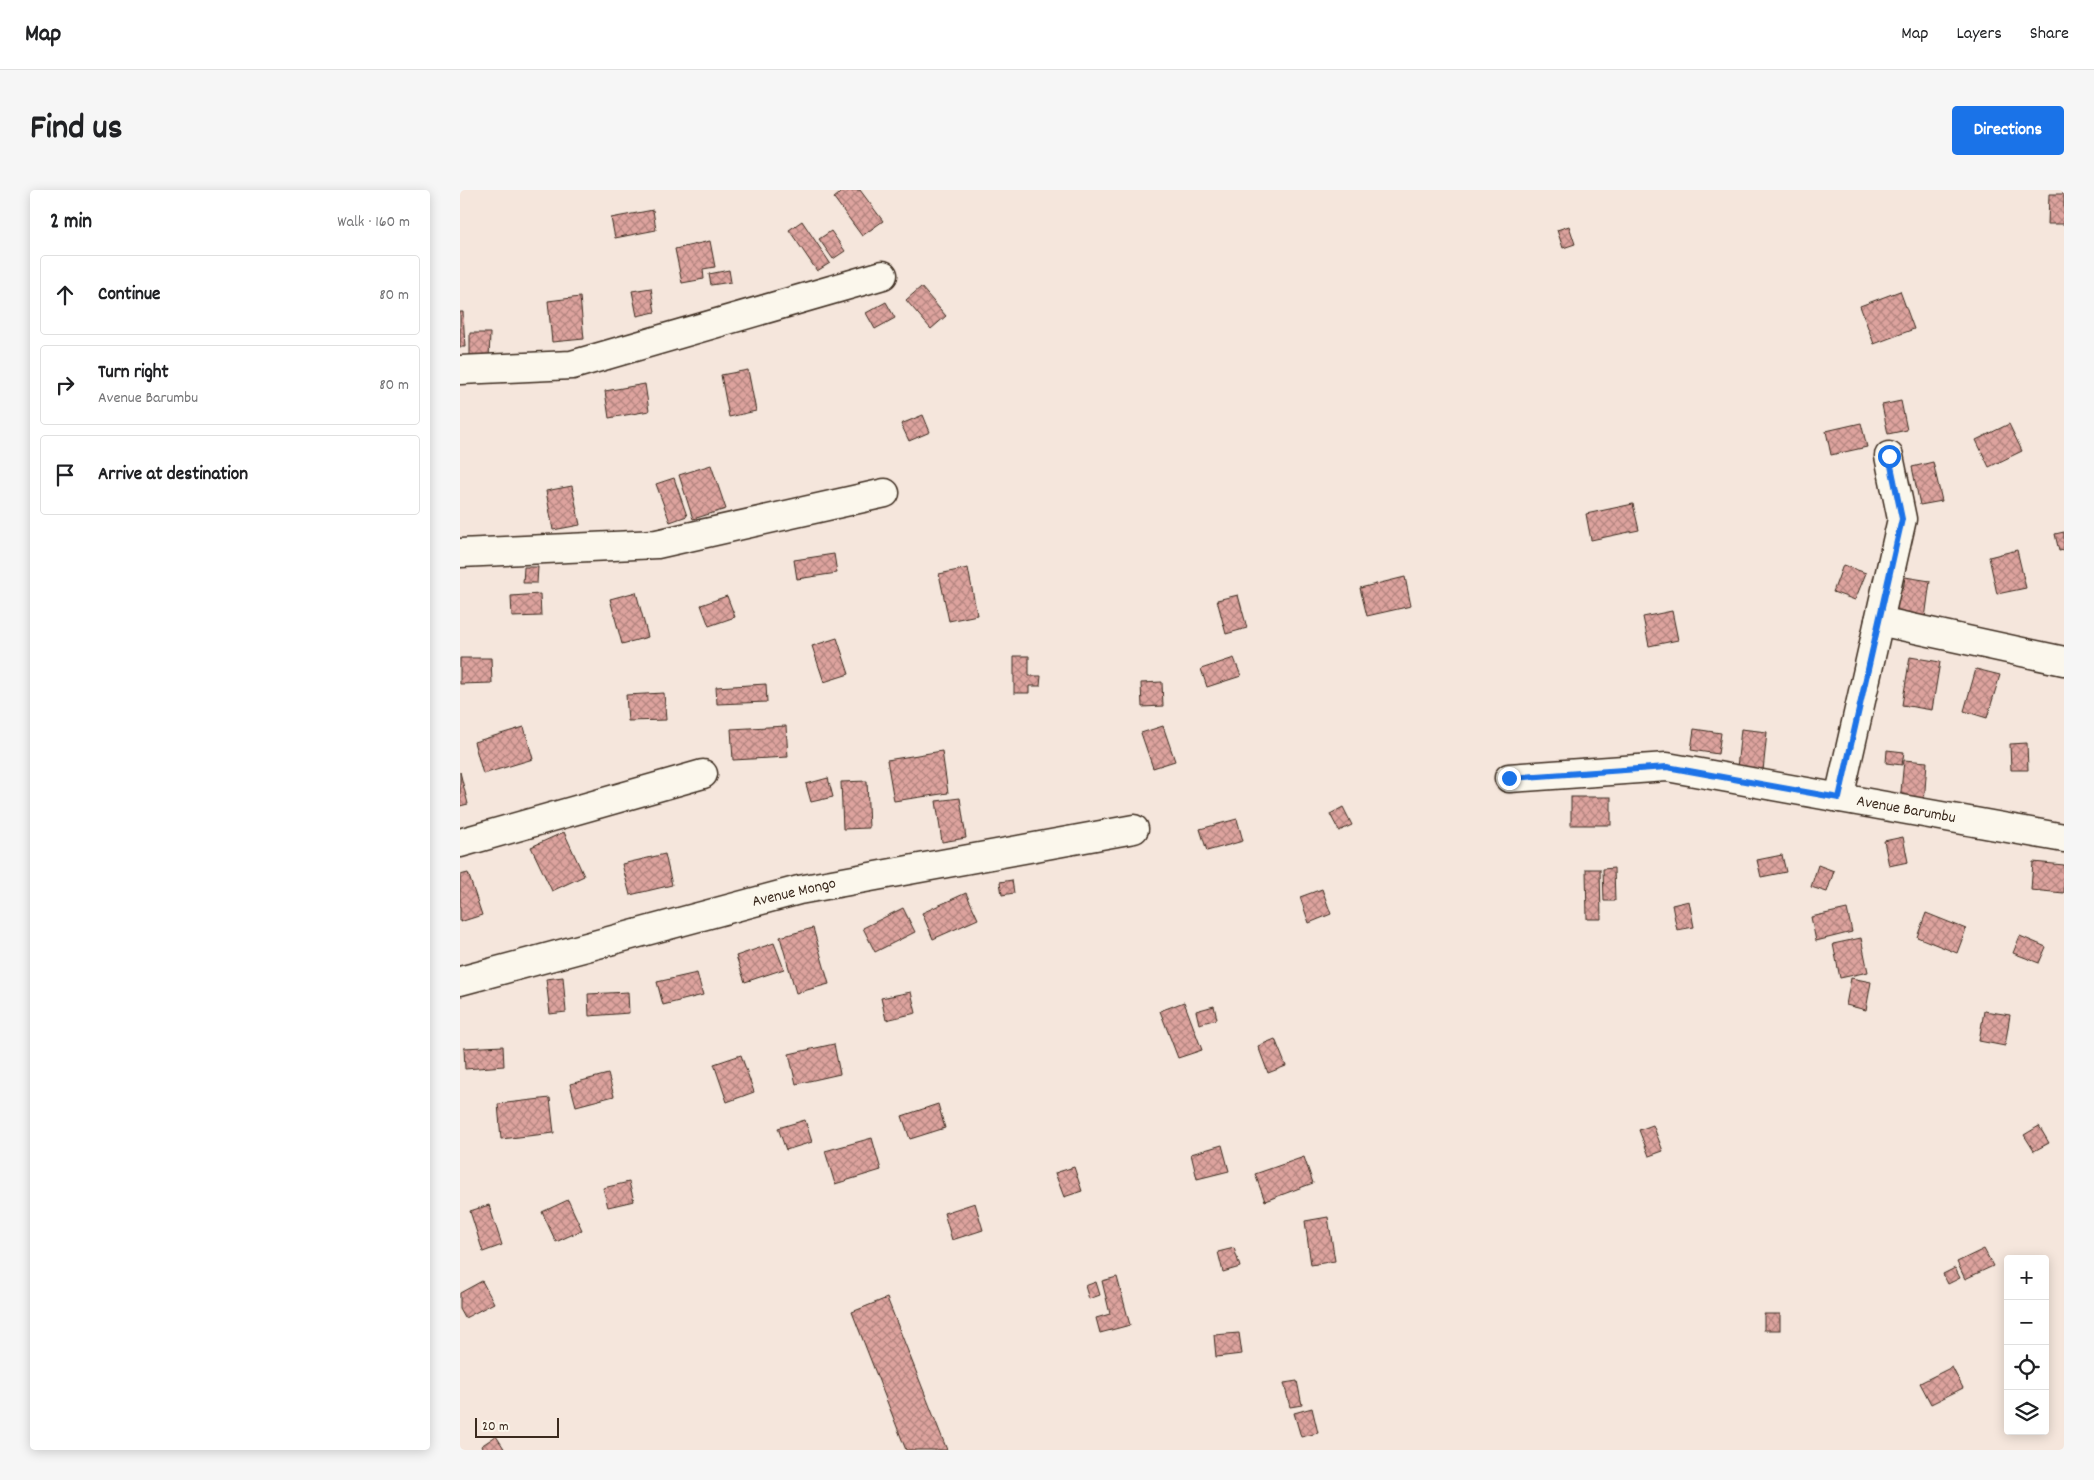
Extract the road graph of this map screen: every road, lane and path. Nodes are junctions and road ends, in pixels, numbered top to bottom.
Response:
1 (883, 275) dead end
2 (460, 370) edge
3 (1889, 456) dead end
4 (885, 493) dead end
5 (460, 553) edge
6 (1879, 621) junction
7 (2064, 661) edge
8 (703, 774) dead end
9 (1509, 778) dead end
10 (1839, 798) junction
11 (1134, 829) dead end
12 (2064, 838) edge
13 (460, 843) edge
14 (460, 981) edge

1 - 2 street
3 - 6 street
4 - 5 street
6 - 7 street
6 - 10 street
8 - 13 street
9 - 10 street, Avenue Barumbu
10 - 12 street, Avenue Barumbu
11 - 14 street, Avenue Mongo

